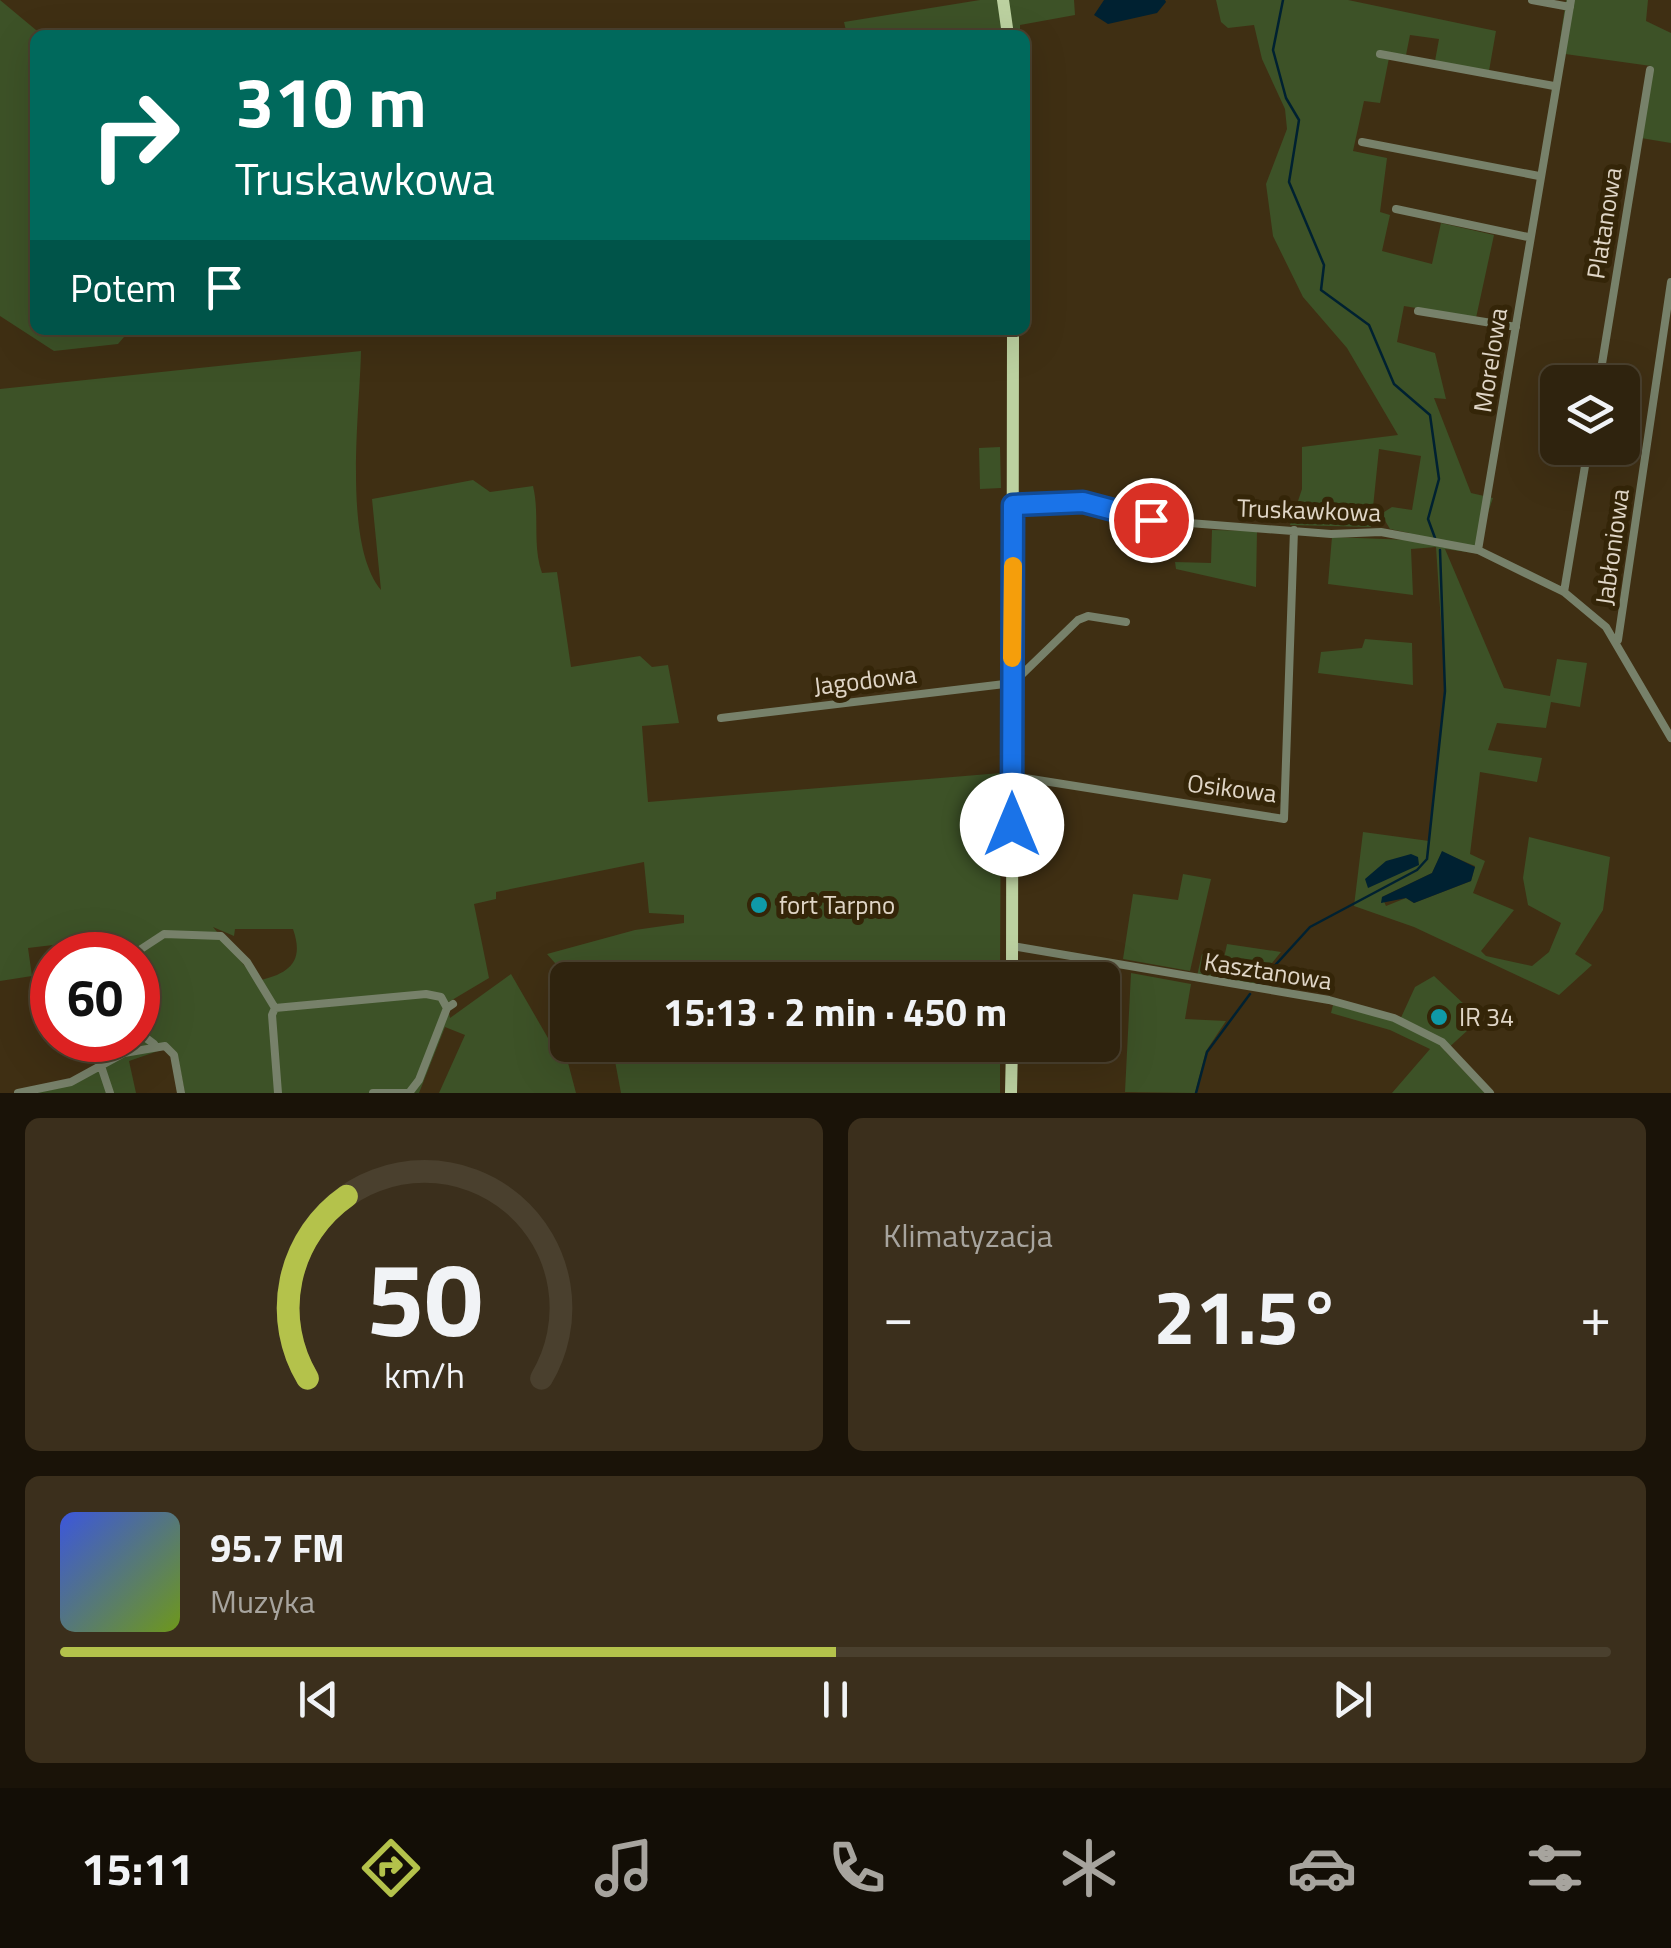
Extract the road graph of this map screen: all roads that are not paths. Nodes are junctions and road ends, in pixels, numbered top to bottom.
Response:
1 (1003, 0) edge
2 (1532, 0) edge
3 (1571, 4) edge
4 (1007, 30) edge
5 (1380, 54) dead end
6 (1650, 70) dead end
7 (1554, 86) junction
8 (1362, 142) dead end
9 (1539, 176) junction
10 (1396, 209) dead end
11 (1528, 238) junction
12 (1671, 282) edge
13 (1418, 311) dead end
14 (1516, 326) junction
15 (1013, 335) edge
16 (1601, 365) edge
17 (1585, 465) edge
18 (1013, 505) junction
19 (1294, 530) junction
20 (1478, 550) junction
21 (1564, 592) junction
22 (1126, 622) dead end
23 (1618, 640) junction
24 (1012, 683) junction
25 (722, 718) dead end
26 (1671, 738) edge
27 (1012, 776) junction
28 (160, 937) edge
29 (1012, 946) junction
30 (1012, 962) edge
31 (275, 1008) junction
32 (160, 1046) edge
33 (112, 1062) edge
34 (1012, 1062) edge
35 (102, 1069) junction
36 (18, 1093) edge
37 (110, 1093) edge
38 (181, 1093) edge
39 (278, 1093) edge
40 (373, 1093) edge
41 (409, 1093) edge
42 (1012, 1093) edge
43 (1490, 1093) edge

1 - 4 main road
2 - 3 street
3 - 7 street, Morelowa
5 - 7 street
6 - 16 street, Platanowa
7 - 9 street, Morelowa
8 - 9 street
9 - 11 street, Morelowa
10 - 11 street
11 - 14 street, Morelowa
12 - 23 street, Jabłoniowa
13 - 14 street
14 - 20 street, Morelowa
15 - 18 main road
17 - 21 street
18 - 19 street, Truskawkowa
18 - 24 main road
19 - 20 street, Truskawkowa
19 - 27 street, Osikowa
20 - 21 street, Truskawkowa
21 - 23 street, Truskawkowa
22 - 24 street
23 - 26 street, Truskawkowa
24 - 25 street, Jagodowa
24 - 27 main road
27 - 29 main road
28 - 31 street
29 - 30 main road
29 - 43 street, Kasztanowa
31 - 39 street
31 - 41 street
32 - 38 street
33 - 35 street
34 - 42 main road
35 - 36 street
35 - 37 street
40 - 41 street

